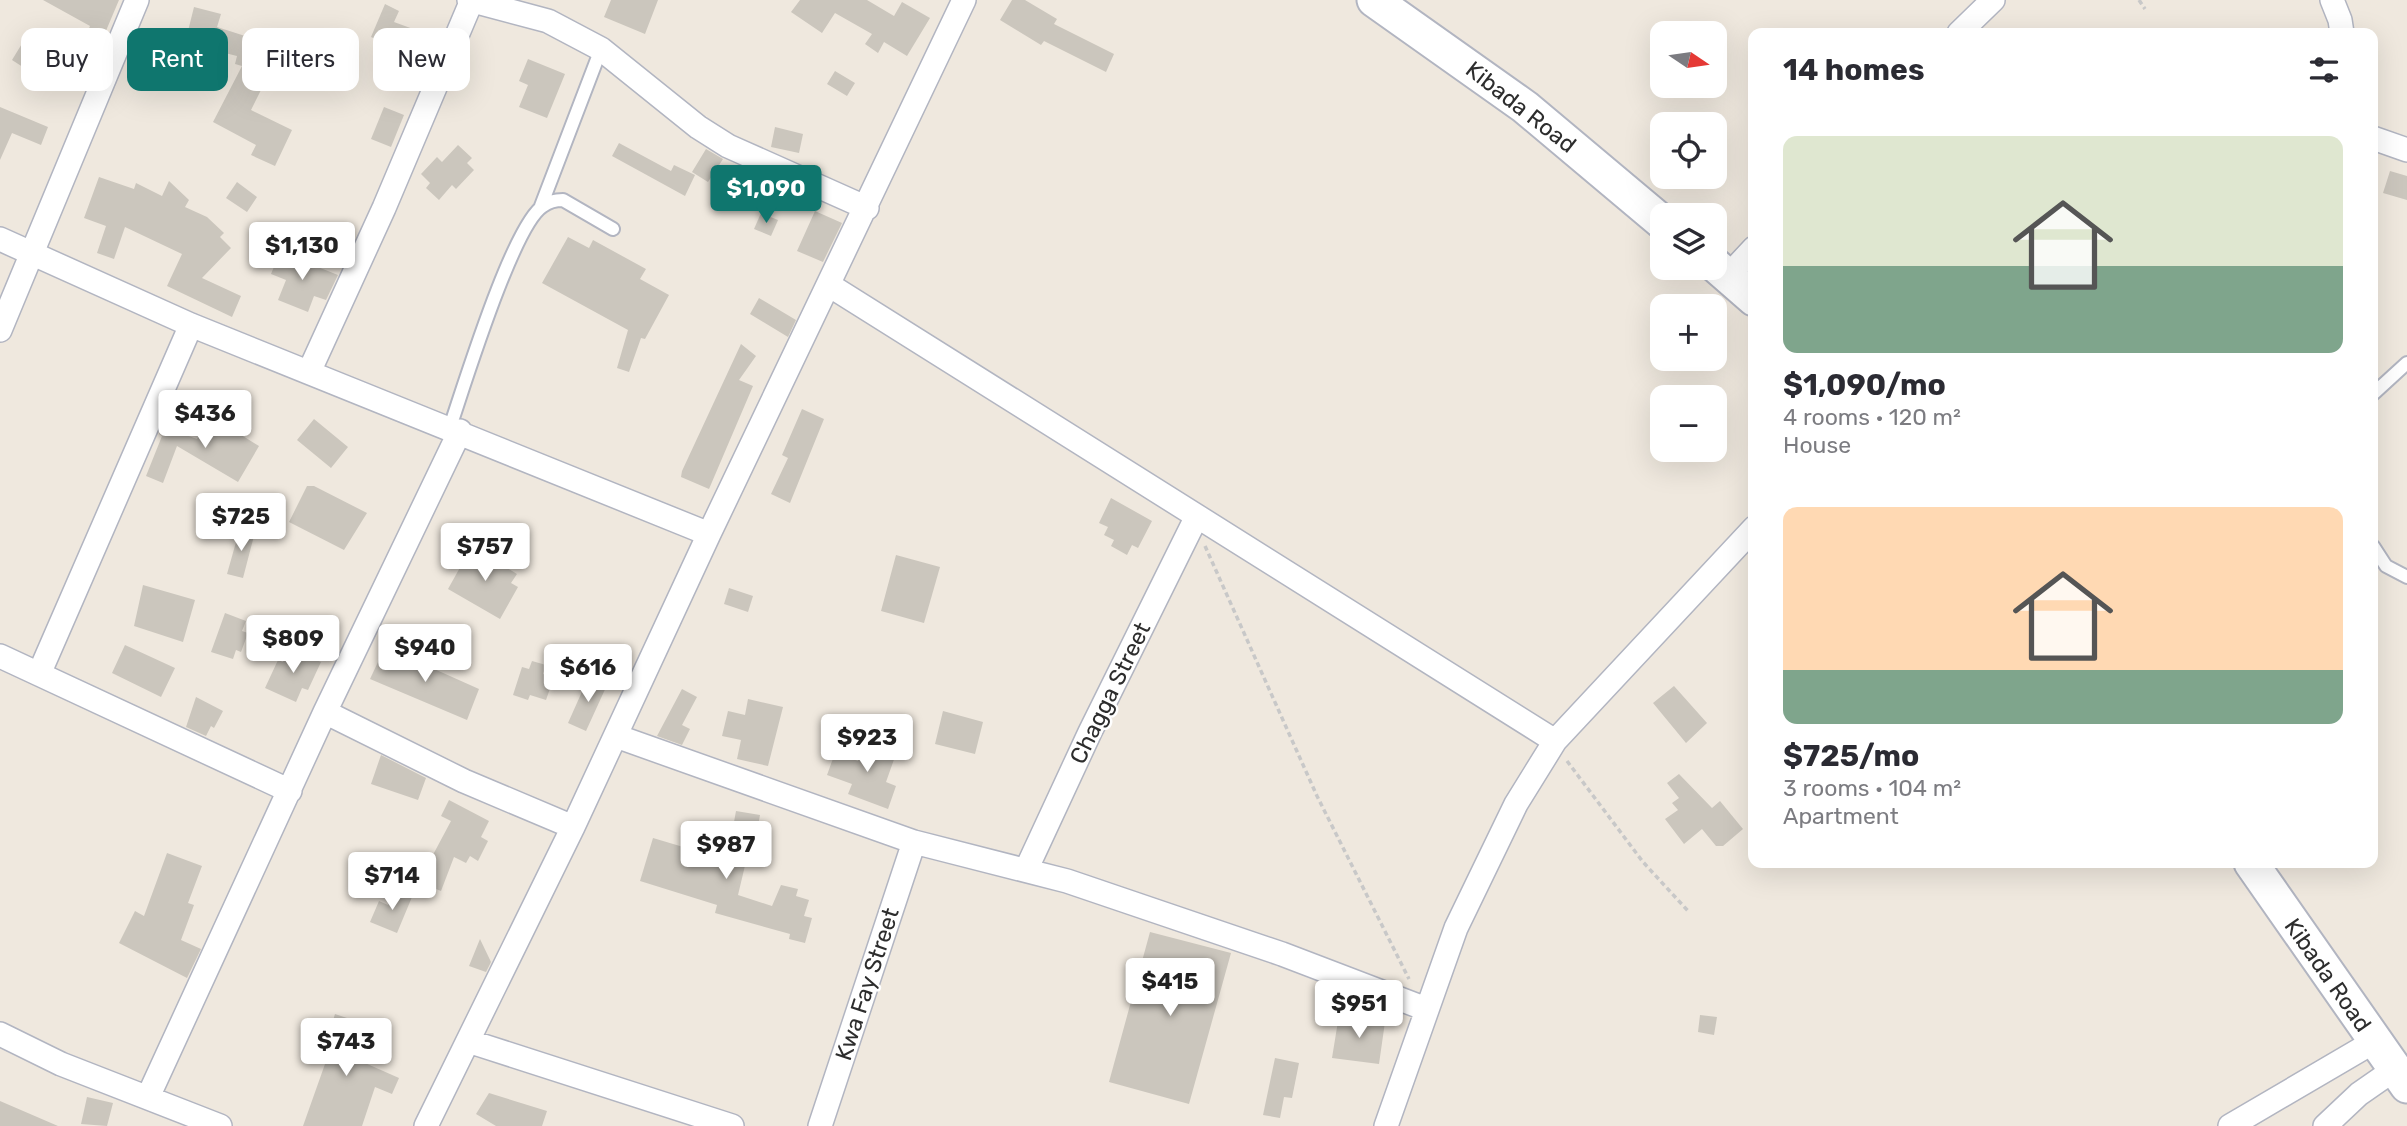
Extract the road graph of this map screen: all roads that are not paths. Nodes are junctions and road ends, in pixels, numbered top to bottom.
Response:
1 (137, 0) edge
2 (471, 0) edge
3 (964, 0) edge
4 (1374, 0) edge
5 (1993, 0) edge
6 (2332, 0) edge
7 (1964, 28) edge
8 (2340, 28) edge
9 (601, 49) junction
10 (2378, 140) edge
11 (2407, 150) edge
12 (541, 206) junction
13 (867, 208) junction
14 (1650, 212) edge
15 (613, 229) dead end
16 (0, 239) edge
17 (1748, 252) edge
18 (33, 254) junction
19 (1727, 267) edge
20 (1727, 275) edge
21 (829, 285) junction
22 (1748, 294) edge
23 (191, 325) junction
24 (0, 330) edge
25 (2407, 363) edge
26 (309, 372) junction
27 (2378, 389) edge
28 (455, 429) junction
29 (1196, 517) junction
30 (709, 534) junction
31 (1748, 534) edge
32 (2378, 554) edge
33 (2407, 577) edge
34 (0, 656) edge
35 (39, 674) junction
36 (325, 712) junction
37 (616, 736) junction
38 (1555, 741) junction
39 (290, 790) junction
40 (573, 827) junction
41 (914, 842) junction
42 (2254, 868) edge
43 (1026, 870) junction
44 (1426, 1009) junction
45 (0, 1034) edge
46 (468, 1041) junction
47 (2375, 1041) junction
48 (2401, 1077) edge
49 (148, 1097) junction
50 (220, 1126) edge
51 (426, 1126) edge
52 (732, 1126) edge
53 (820, 1126) edge
54 (1387, 1126) edge
55 (2230, 1126) edge
56 (2325, 1126) edge

1 - 18 street
2 - 9 street
2 - 26 street
3 - 13 street
4 - 14 main road, Kibada Road
5 - 7 street
6 - 8 street
9 - 12 lane
9 - 13 street
10 - 11 street
12 - 15 lane
12 - 28 lane
13 - 21 street
16 - 18 street
17 - 19 street
18 - 23 street
18 - 24 street
20 - 22 main road
21 - 29 street
21 - 30 street
23 - 26 street
23 - 35 street
25 - 27 lane
26 - 28 street
28 - 30 street
28 - 36 street
29 - 38 street
29 - 43 street, Chagga Street
30 - 37 street
31 - 38 street
32 - 33 lane
34 - 35 street
35 - 39 street
36 - 39 street
36 - 40 street
37 - 40 street
37 - 41 street
38 - 44 street
39 - 49 street
40 - 46 street
41 - 43 street
41 - 53 street, Kwa Fay Street
42 - 47 main road, Kibada Road
43 - 44 street
44 - 54 street
45 - 49 street
46 - 51 street
46 - 52 street
47 - 48 main road, Kibada Road
47 - 55 street
48 - 56 street
49 - 50 street

